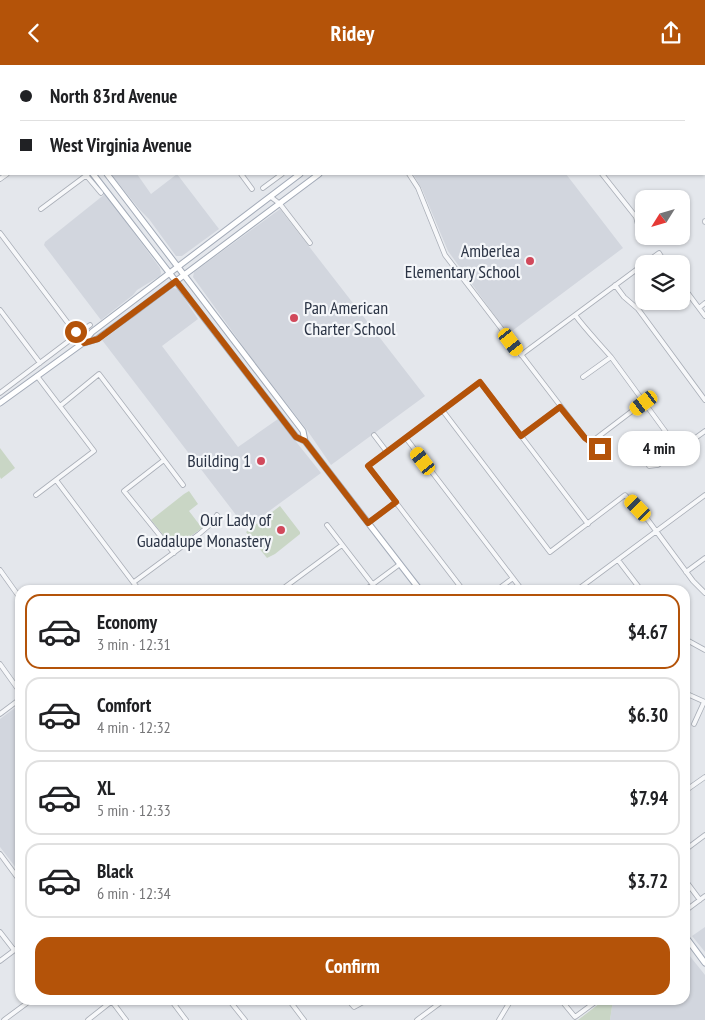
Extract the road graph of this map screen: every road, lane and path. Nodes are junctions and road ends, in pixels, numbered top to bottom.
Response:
1 (85, 175) edge
2 (87, 175) edge
3 (94, 175) edge
4 (108, 175) edge
5 (242, 175) edge
6 (281, 175) edge
7 (299, 175) edge
8 (318, 175) edge
9 (410, 175) edge
10 (603, 175) edge
11 (263, 188) dead end
12 (252, 189) dead end
13 (101, 193) dead end
14 (271, 197) junction
15 (280, 204) junction
16 (40, 209) dead end
17 (635, 216) edge
18 (0, 233) edge
19 (310, 243) dead end
20 (178, 266) junction
21 (635, 271) edge
22 (170, 272) junction
23 (185, 275) junction
24 (176, 281) junction
25 (615, 285) junction
26 (690, 296) edge
27 (705, 303) edge
28 (699, 308) junction
29 (0, 310) edge
30 (575, 315) junction
31 (705, 316) edge
32 (90, 325) dead end
33 (78, 334) junction
34 (84, 343) junction
35 (521, 355) junction
36 (611, 357) junction
37 (250, 360) junction
38 (40, 363) junction
39 (241, 367) junction
40 (37, 375) junction
41 (583, 377) dead end
42 (1, 391) edge
43 (705, 400) edge
44 (0, 403) edge
45 (644, 403) junction
46 (60, 406) junction
47 (560, 407) junction
48 (443, 411) junction
49 (705, 431) edge
50 (374, 435) dead end
51 (521, 436) junction
52 (406, 438) junction
53 (305, 441) junction
54 (590, 443) junction
55 (600, 449) dead end
56 (679, 450) junction
57 (387, 453) junction
58 (164, 460) junction
59 (650, 466) dead end
60 (56, 480) junction
61 (183, 485) dead end
62 (36, 495) dead end
63 (705, 495) edge
64 (396, 502) junction
65 (217, 515) dead end
66 (368, 523) junction
67 (588, 524) junction
68 (327, 525) dead end
69 (656, 531) junction
70 (342, 545) junction
71 (174, 553) junction
72 (705, 558) edge
73 (618, 559) junction
74 (400, 564) junction
75 (0, 570) edge
76 (686, 572) junction
77 (6, 577) junction
78 (513, 579) junction
79 (0, 581) edge
80 (134, 582) junction
81 (372, 584) joint
82 (136, 585) edge
83 (288, 585) edge
84 (416, 585) edge
85 (458, 585) edge
86 (504, 585) edge
87 (518, 585) edge
88 (584, 585) edge
89 (637, 585) edge
90 (15, 590) edge
91 (705, 593) edge
92 (690, 642) edge
93 (705, 650) edge
94 (0, 664) edge
95 (15, 685) edge
96 (690, 695) edge
97 (705, 702) edge
98 (15, 703) edge
99 (0, 714) edge
100 (694, 724) dead end
101 (705, 777) edge
102 (690, 788) edge
103 (705, 835) edge
104 (690, 847) edge
105 (0, 854) edge
106 (15, 874) edge
107 (690, 886) edge
108 (705, 896) edge
109 (700, 899) junction
110 (690, 907) edge
111 (0, 932) edge
112 (690, 943) edge
113 (14, 950) joint
114 (0, 961) edge
115 (705, 963) edge
116 (24, 1005) edge
117 (107, 1005) edge
118 (115, 1005) edge
119 (175, 1005) edge
120 (234, 1005) edge
121 (293, 1005) edge
122 (437, 1005) edge
123 (508, 1005) edge
124 (565, 1005) edge
125 (591, 1005) edge
126 (4, 1020) edge
127 (88, 1020) edge
128 (126, 1020) edge
129 (186, 1020) edge
130 (245, 1020) edge
131 (304, 1020) edge
132 (417, 1020) edge
133 (499, 1020) edge

1 - 16 street
2 - 13 street
3 - 22 main road
4 - 20 main road
5 - 12 street
6 - 11 street
7 - 14 main road
8 - 15 main road
9 - 35 street
10 - 17 street
14 - 15 street
14 - 20 main road
15 - 19 street
15 - 23 main road
18 - 33 street
20 - 22 main road
20 - 23 main road
21 - 25 street
22 - 24 main road
22 - 34 main road
23 - 24 main road
23 - 37 main road
24 - 34 main road
24 - 39 main road
25 - 30 street
25 - 43 street
26 - 28 street
27 - 28 street
28 - 31 street
29 - 38 street
30 - 35 street
30 - 36 street
32 - 33 street
33 - 34 street
33 - 38 street
34 - 40 main road
35 - 47 street
36 - 41 street
36 - 45 street
37 - 39 main road
37 - 53 main road
38 - 42 street
39 - 53 main road
40 - 44 main road
40 - 46 street
45 - 54 street
45 - 56 street
46 - 58 street
46 - 60 street
47 - 51 street
47 - 54 street
48 - 51 street
48 - 52 street
48 - 67 street
49 - 56 street
50 - 57 street
51 - 67 street
52 - 57 street
52 - 78 street
53 - 66 main road
54 - 55 street
56 - 59 street
57 - 64 street
58 - 61 street
58 - 71 street
60 - 62 street
60 - 80 street
63 - 69 street
64 - 66 street
64 - 85 street
65 - 71 street
66 - 74 main road
67 - 69 street
68 - 70 street
69 - 73 street
69 - 76 street
70 - 81 street
70 - 83 street
71 - 80 street
72 - 76 street
73 - 88 street
73 - 89 street
74 - 81 street
74 - 84 main road
75 - 77 street
76 - 91 street
77 - 79 street
77 - 90 street
78 - 86 street
78 - 87 street
80 - 82 street
92 - 93 street
94 - 95 street
96 - 97 street
97 - 100 street
98 - 99 street
101 - 102 street
103 - 104 street
105 - 106 street
107 - 109 street
108 - 109 street
109 - 110 street
111 - 113 street
112 - 115 main road
113 - 114 street
116 - 126 street
117 - 127 street
118 - 128 street
119 - 129 street
120 - 130 street
121 - 131 street
122 - 132 street
123 - 133 street
124 - 125 street

